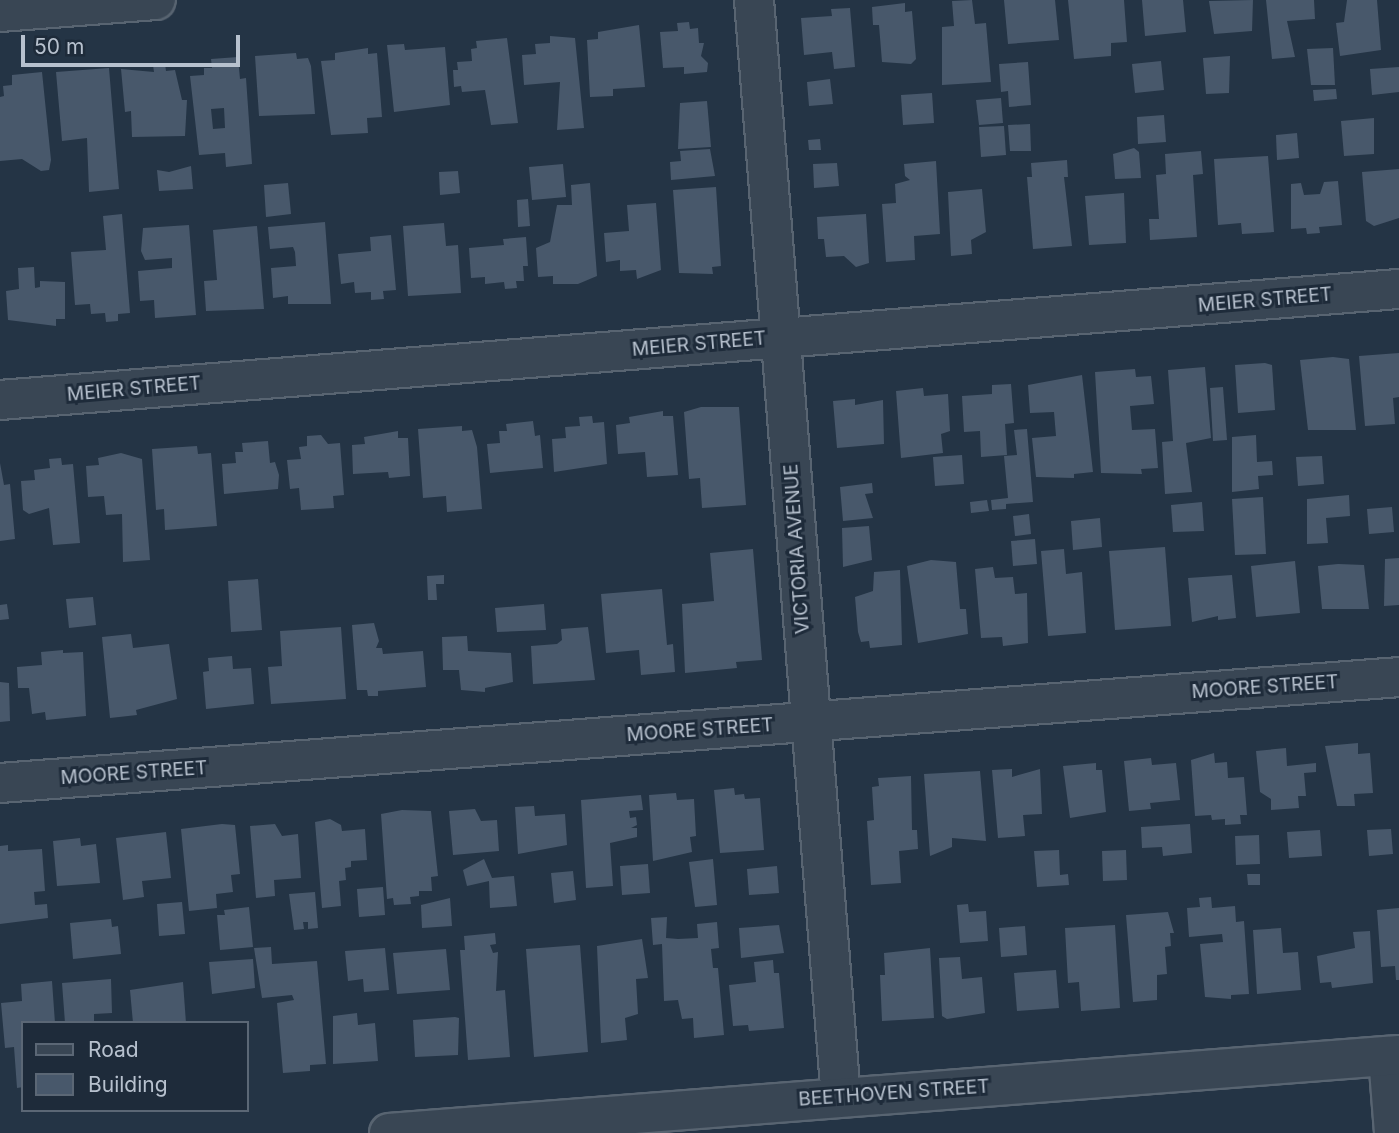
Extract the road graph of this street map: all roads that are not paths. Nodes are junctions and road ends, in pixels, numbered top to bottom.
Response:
1 (156, 0) edge
2 (754, 0) edge
3 (0, 12) edge
4 (1399, 289) edge
5 (780, 338) junction
6 (0, 400) edge
7 (1399, 677) edge
8 (810, 722) junction
9 (0, 783) edge
10 (1393, 1056) edge
11 (841, 1098) junction
12 (435, 1131) edge
13 (390, 1133) edge
14 (1394, 1133) edge

1 - 3 street
2 - 5 street, VICTORIA AVENUE
4 - 5 street, MEIER STREET
5 - 6 street, MEIER STREET
5 - 8 street, VICTORIA AVENUE
7 - 8 street, MOORE STREET
8 - 9 street, MOORE STREET
8 - 11 street, VICTORIA AVENUE
10 - 11 street, BEETHOVEN STREET
10 - 14 street
11 - 12 street, BEETHOVEN STREET
12 - 13 street, BEETHOVEN STREET

